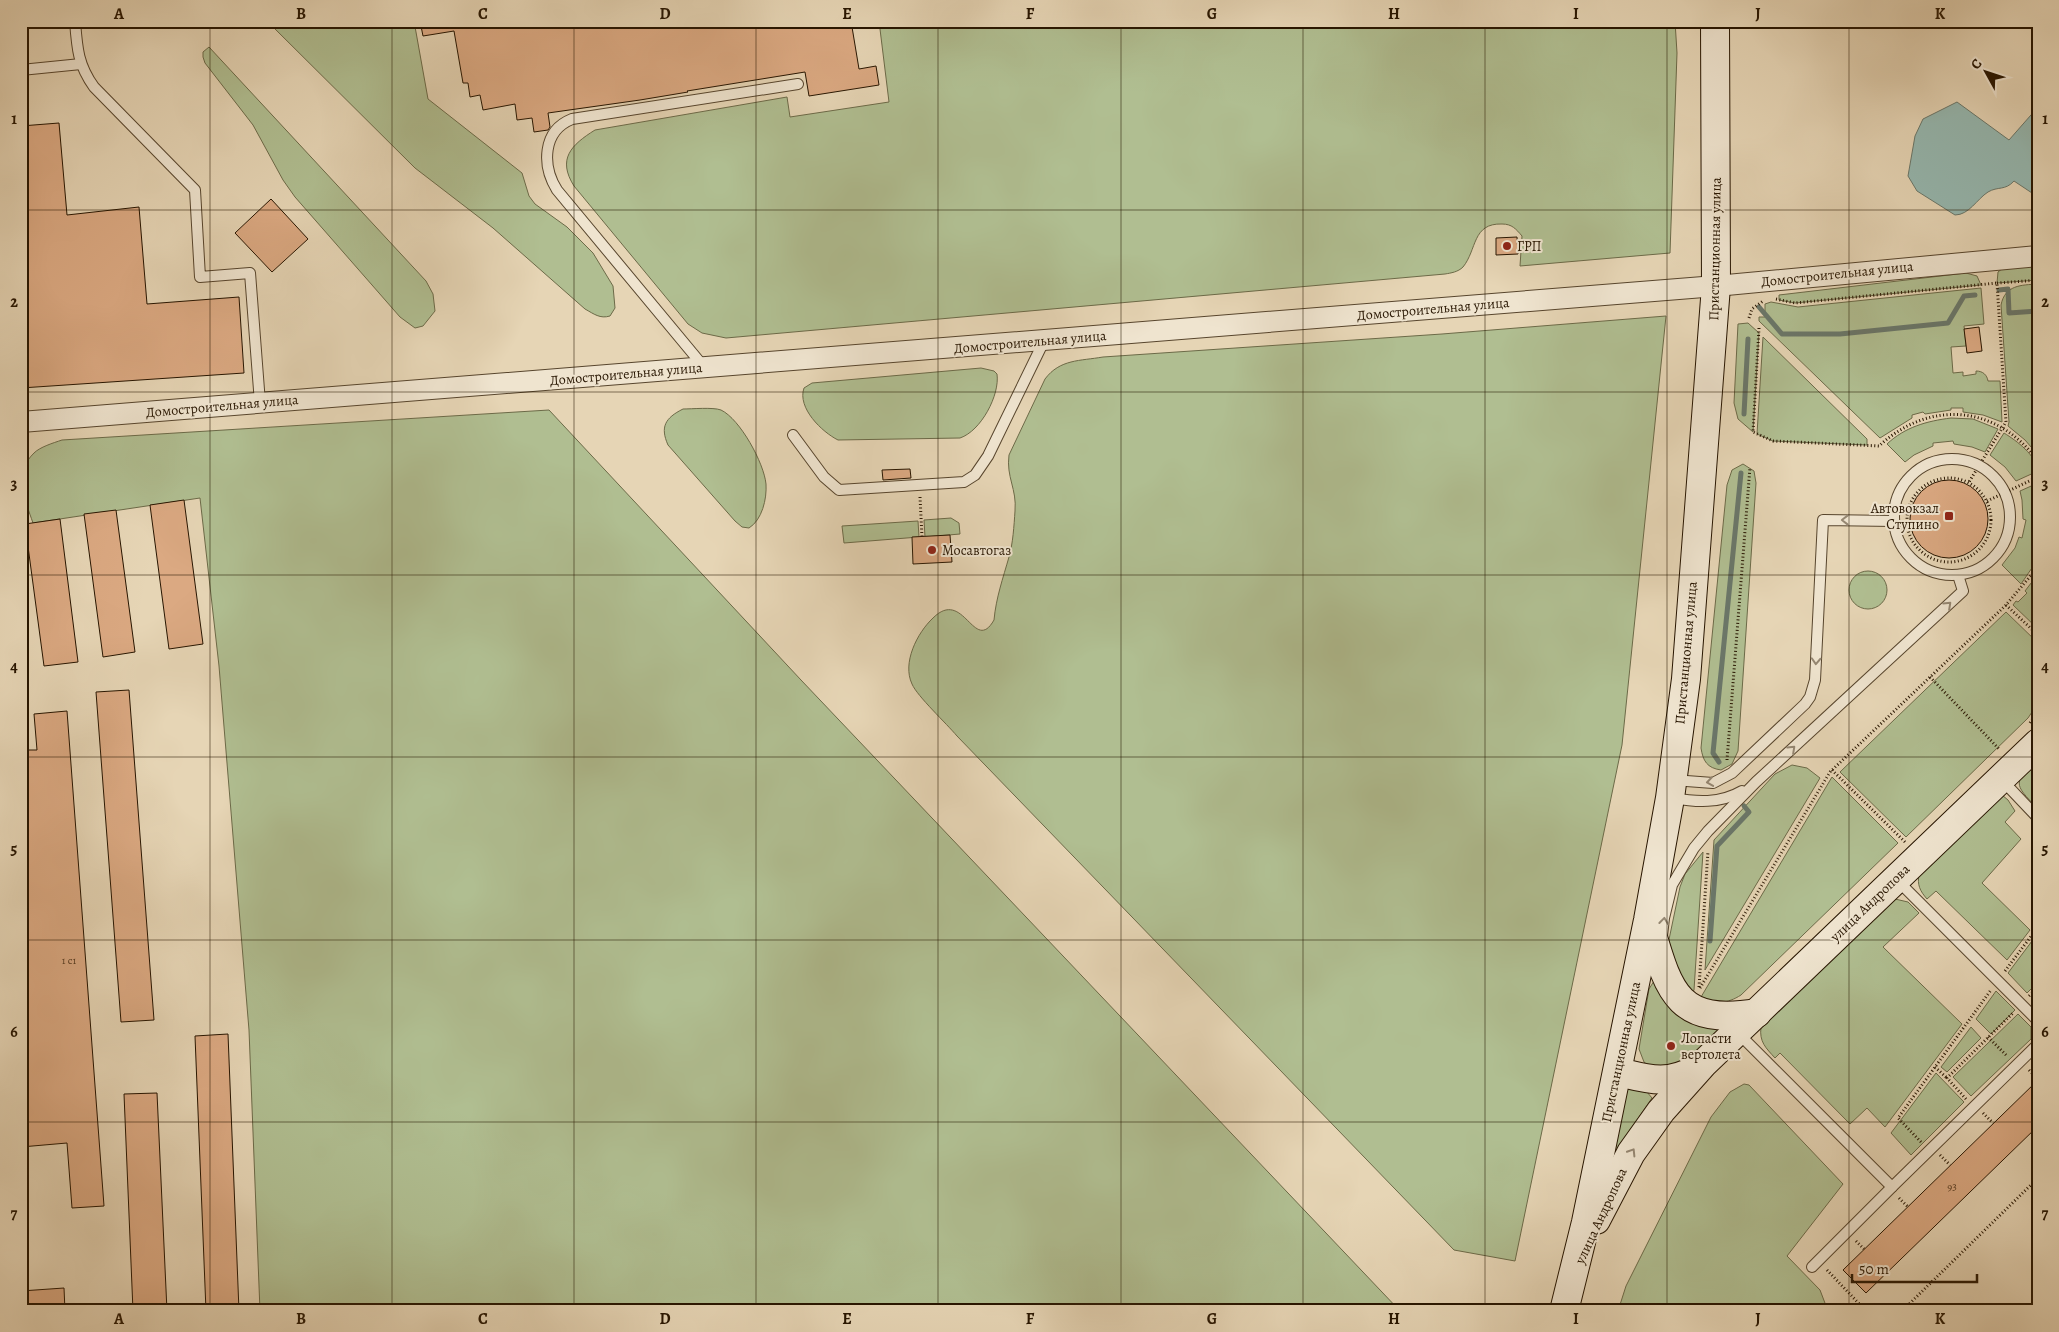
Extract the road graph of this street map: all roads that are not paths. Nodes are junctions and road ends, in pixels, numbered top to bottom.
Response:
1 (75, 21) edge
2 (1715, 21) edge
3 (81, 64) junction
4 (21, 70) edge
5 (798, 84) dead end
6 (2038, 256) edge
7 (1716, 286) junction
8 (1044, 341) junction
9 (704, 368) junction
10 (260, 403) junction
11 (21, 422) edge
12 (793, 435) dead end
13 (1894, 520) junction
14 (1958, 575) junction
15 (2032, 735) edge
16 (1997, 768) junction
17 (1756, 782) junction
18 (1671, 789) junction
19 (2038, 818) edge
20 (1895, 878) junction
21 (1648, 920) junction
22 (1662, 970) junction
23 (1757, 1013) junction
24 (2038, 1020) edge
25 (1737, 1032) junction
26 (2038, 1044) edge
27 (1703, 1064) junction
28 (1618, 1072) junction
29 (1892, 1187) junction
30 (1816, 1264) road end
31 (1573, 1275) junction
32 (1566, 1309) edge

1 - 3 lane
2 - 7 main road, Пристанционная улица
3 - 4 lane
3 - 10 lane
5 - 9 lane
6 - 7 street, Домостроительная улица
7 - 8 street, Домостроительная улица
7 - 18 main road, Пристанционная улица
8 - 9 street, Домостроительная улица
8 - 12 lane
9 - 10 street, Домостроительная улица
10 - 11 street, Домостроительная улица
13 - 14 lane
13 - 14 lane
13 -> 18 lane
17 -> 14 lane
15 - 16 main road, улица Андропова
16 - 19 lane
16 - 20 main road, улица Андропова
17 - 18 lane
22 -> 17 lane
18 - 21 main road, Пристанционная улица
20 - 23 main road, улица Андропова
20 - 24 lane
21 - 22 main road
21 - 28 main road, Пристанционная улица
22 - 23 main road
23 - 25 main road, улица Андропова
25 - 27 main road, улица Андропова
25 - 29 lane
26 - 29 lane
27 - 28 main road, улица Андропова
31 -> 27 main road, улица Андропова
28 - 31 main road, Пристанционная улица
29 - 30 lane
31 - 32 main road

